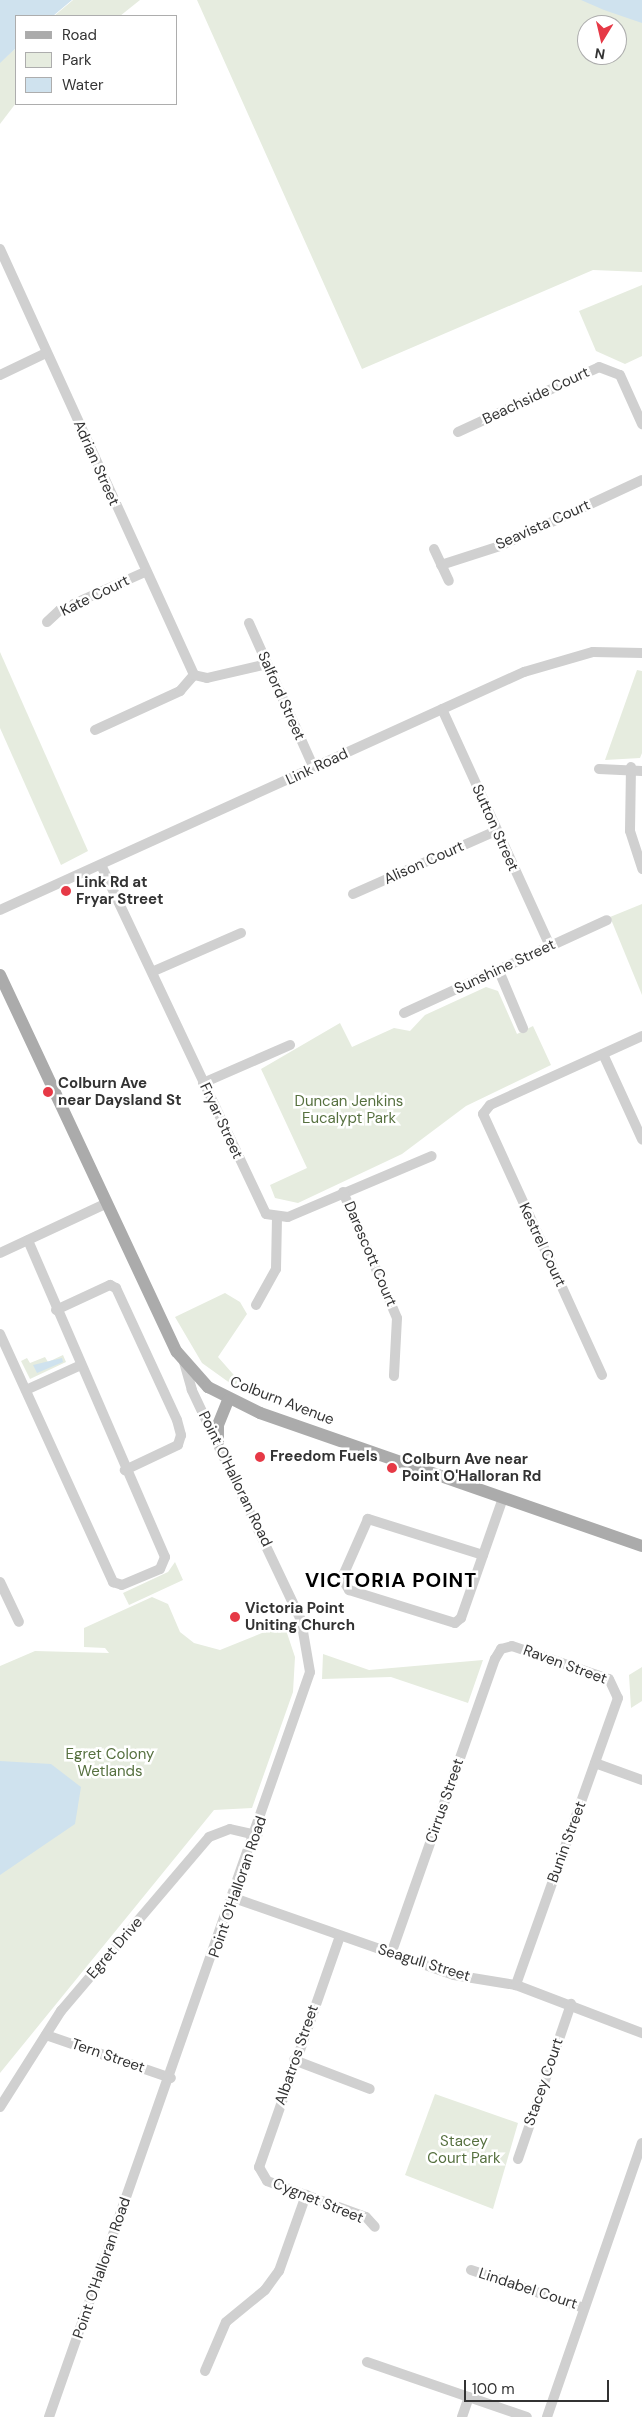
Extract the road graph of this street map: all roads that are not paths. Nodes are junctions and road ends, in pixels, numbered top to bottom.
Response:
1 (0, 250) edge
2 (46, 353) junction
3 (0, 375) edge
4 (642, 424) edge
5 (458, 432) dead end
6 (642, 480) edge
7 (434, 550) dead end
8 (441, 564) junction
9 (145, 572) junction
10 (449, 581) dead end
11 (47, 622) dead end
12 (249, 623) dead end
13 (642, 653) edge
14 (267, 664) junction
15 (194, 675) junction
16 (442, 710) junction
17 (95, 730) dead end
18 (631, 767) junction
19 (314, 768) junction
20 (599, 769) dead end
21 (642, 771) edge
22 (496, 831) junction
23 (101, 865) junction
24 (642, 869) edge
25 (353, 894) dead end
26 (0, 910) edge
27 (607, 920) dead end
28 (241, 934) dead end
29 (550, 946) junction
30 (154, 971) junction
31 (499, 971) junction
32 (0, 975) edge
33 (404, 1013) dead end
34 (523, 1028) dead end
35 (642, 1036) edge
36 (290, 1045) dead end
37 (603, 1054) junction
38 (204, 1083) junction
39 (642, 1140) edge
40 (432, 1156) dead end
41 (343, 1192) junction
42 (107, 1203) junction
43 (277, 1218) junction
44 (28, 1240) junction
45 (0, 1253) edge
46 (256, 1305) dead end
47 (56, 1310) junction
48 (0, 1334) edge
49 (184, 1362) junction
50 (79, 1366) junction
51 (602, 1375) dead end
52 (394, 1376) dead end
53 (26, 1390) junction
54 (228, 1400) junction
55 (218, 1442) junction
56 (125, 1470) junction
57 (503, 1498) junction
58 (642, 1546) edge
59 (483, 1556) junction
60 (0, 1582) edge
61 (19, 1622) dead end
62 (501, 1649) joint
63 (618, 1698) joint
64 (595, 1763) junction
65 (642, 1780) edge
66 (257, 1835) junction
67 (234, 1898) junction
68 (340, 1936) junction
69 (391, 1954) junction
70 (516, 1985) junction
71 (571, 2004) junction
72 (642, 2033) edge
73 (46, 2035) junction
74 (294, 2060) junction
75 (171, 2078) junction
76 (370, 2089) dead end
77 (0, 2107) edge
78 (642, 2143) edge
79 (518, 2159) dead end
80 (261, 2175) joint
81 (306, 2195) junction
82 (375, 2228) dead end
83 (471, 2270) dead end
84 (584, 2308) junction
85 (367, 2362) dead end
86 (205, 2371) dead end
87 (469, 2398) junction
88 (50, 2417) edge
89 (462, 2417) edge
90 (527, 2417) edge
91 (547, 2417) edge

1 - 2 street, Adrian Street
2 - 3 street
2 - 9 street, Adrian Street
4 - 5 street, Beachside Court
6 - 8 street, Seavista Court
7 - 8 street
8 - 10 street
9 - 11 street, Kate Court
9 - 15 street, Adrian Street
12 - 14 street, Salford Street
13 - 16 street, Link Road
14 - 15 street
14 - 19 street, Salford Street
15 - 17 street
16 - 19 street, Link Road
16 - 22 street, Sutton Street
18 - 20 street
18 - 21 street
18 - 24 street
19 - 23 street, Link Road
22 - 25 street, Alison Court
22 - 29 street, Sutton Street
23 - 26 street, Link Road
23 - 30 street, Fryar Street
27 - 29 street, Sunshine Street
28 - 30 street
29 - 31 street, Sunshine Street
30 - 38 street, Fryar Street
31 - 33 street, Sunshine Street
31 - 34 street
32 - 42 main road, Colburn Avenue
35 - 37 street
36 - 38 street
37 - 39 street
37 - 51 street, Kestrel Court
38 - 43 street, Fryar Street
40 - 41 street
41 - 43 street
41 - 52 street, Darescott Court
42 - 44 street
42 - 49 main road, Colburn Avenue
43 - 46 street
44 - 45 street
44 - 47 street
47 - 50 street
47 - 56 street
48 - 53 street
49 - 54 main road, Colburn Avenue
49 - 55 street, Point O'Halloran Road
50 - 53 street
50 - 56 street
53 - 56 street
54 - 55 main road
54 - 57 main road, Colburn Avenue
55 - 66 street, Point O'Halloran Road
57 - 58 main road, Colburn Avenue
57 - 59 street
59 - 59 street
60 - 61 street
62 - 63 street, Raven Street
62 - 69 street, Cirrus Street
63 - 64 street, Bunin Street
64 - 65 street
64 - 70 street, Bunin Street
66 - 67 street, Point O'Halloran Road
66 - 73 street, Egret Drive
67 - 68 street, Seagull Street
67 - 75 street, Point O'Halloran Road
68 - 69 street, Seagull Street
68 - 74 street, Albatros Street
69 - 70 street, Seagull Street
70 - 71 street, Seagull Street
71 - 72 street, Seagull Street
71 - 79 street, Stacey Court
73 - 75 street, Tern Street
73 - 77 street, Egret Drive
74 - 76 street
74 - 80 street, Albatros Street
75 - 88 street, Point O'Halloran Road
78 - 84 street
80 - 81 street, Cygnet Street
81 - 82 street, Cygnet Street
81 - 86 street
83 - 84 street, Lindabel Court
84 - 91 street
85 - 87 street
87 - 89 street
87 - 90 street

